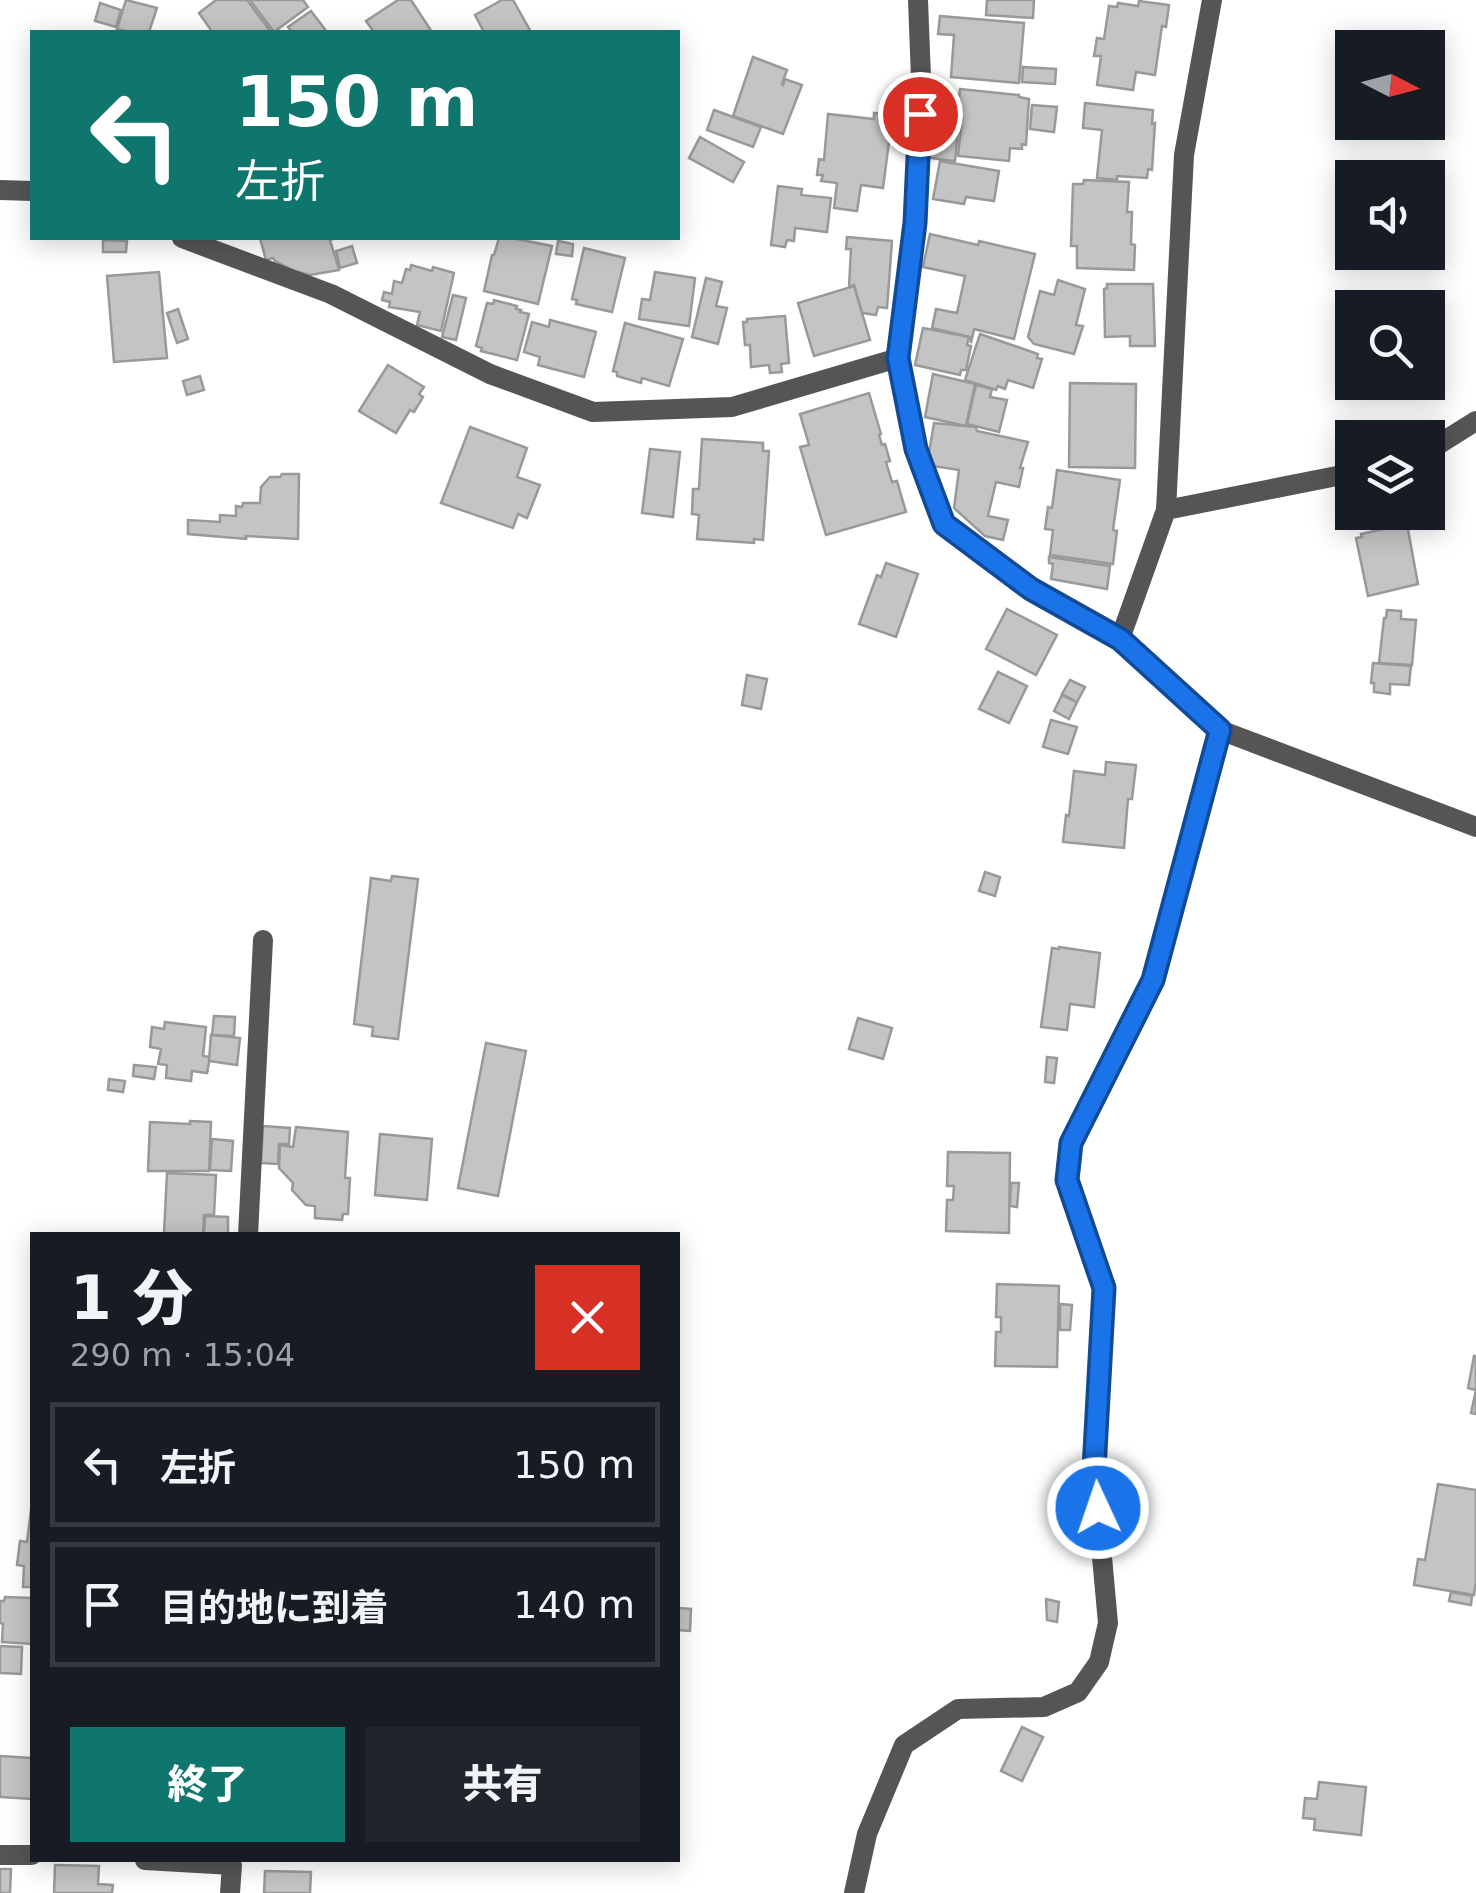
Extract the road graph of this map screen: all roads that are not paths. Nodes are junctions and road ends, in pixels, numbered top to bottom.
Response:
1 (918, 0) edge
2 (1212, 0) edge
3 (0, 190) edge
4 (30, 191) edge
5 (187, 240) edge
6 (898, 358) junction
7 (1476, 421) edge
8 (1445, 440) edge
9 (1335, 476) edge
10 (1166, 510) junction
11 (1120, 639) junction
12 (1220, 730) junction
13 (1476, 827) edge
14 (263, 940) dead end
15 (248, 1232) edge
16 (0, 1854) edge
17 (30, 1855) edge
18 (180, 1862) edge
19 (230, 1893) edge
20 (854, 1893) edge

1 - 6 street
2 - 10 street
3 - 4 street
5 - 6 street
6 - 11 street
7 - 8 street
9 - 10 street
10 - 11 street
11 - 12 street
12 - 13 street
12 - 20 street
14 - 15 street
16 - 17 street
18 - 19 street

